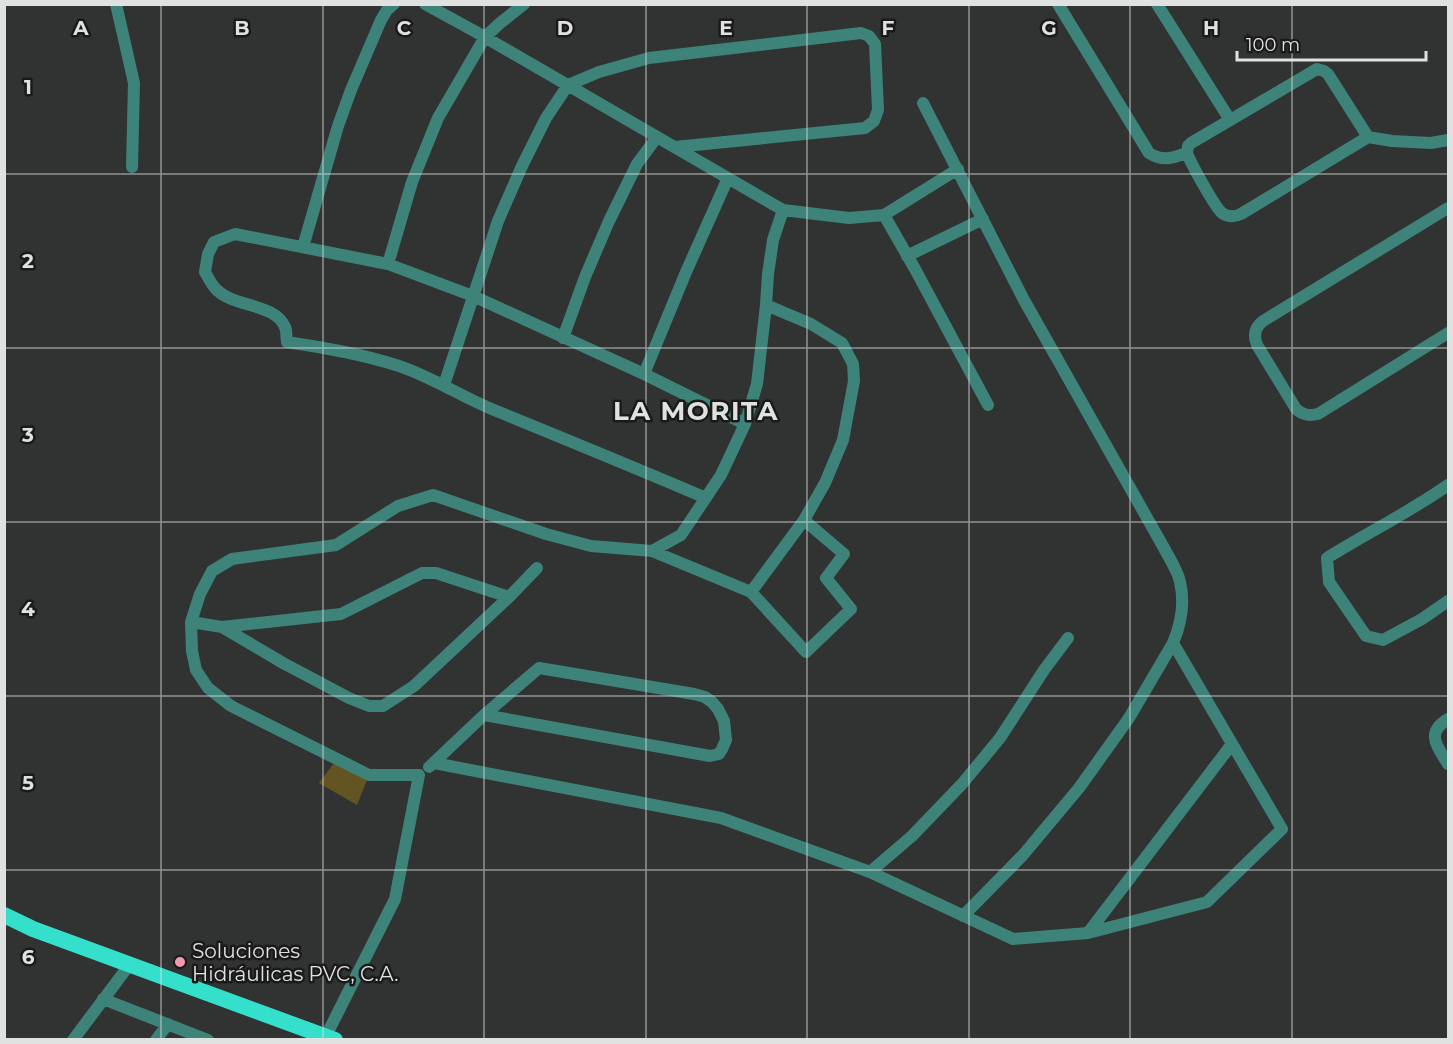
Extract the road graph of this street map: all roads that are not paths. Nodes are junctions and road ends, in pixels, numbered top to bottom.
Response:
1 (116, 4) edge
2 (394, 4) edge
3 (424, 4) edge
4 (524, 4) edge
5 (1058, 4) edge
6 (1157, 4) edge
7 (485, 37) junction
8 (568, 85) junction
9 (923, 103) dead end
10 (1230, 120) junction
11 (657, 137) junction
12 (1368, 137) junction
13 (1449, 140) edge
14 (675, 147) junction
15 (1187, 153) junction
16 (132, 167) dead end
17 (958, 170) junction
18 (728, 178) junction
19 (1449, 208) edge
20 (783, 210) junction
21 (884, 215) junction
22 (983, 219) junction
23 (303, 247) junction
24 (907, 256) junction
25 (388, 264) junction
26 (473, 296) junction
27 (766, 305) junction
28 (1449, 333) edge
29 (563, 338) junction
30 (644, 374) junction
31 (444, 385) junction
32 (988, 405) dead end
33 (745, 424) junction
34 (1449, 485) edge
35 (706, 498) junction
36 (804, 520) junction
37 (652, 551) junction
38 (537, 568) dead end
39 (751, 592) junction
40 (509, 597) junction
41 (1449, 601) edge
42 (191, 622) junction
43 (222, 627) junction
44 (1068, 638) dead end
45 (1173, 643) junction
46 (483, 715) junction
47 (1449, 719) edge
48 (1232, 744) junction
49 (434, 764) junction
50 (1449, 764) edge
51 (419, 775) junction
52 (870, 873) junction
53 (4, 915) edge
54 (963, 916) junction
55 (1088, 933) junction
56 (129, 964) junction
57 (103, 999) junction
58 (168, 1024) junction
59 (330, 1038) edge
60 (73, 1040) edge
61 (156, 1040) edge
62 (207, 1040) edge

1 - 16 street
2 - 23 street
3 - 7 street
4 - 7 street
5 - 15 street
6 - 10 street
7 - 8 street
7 - 25 street
8 - 11 street
8 - 14 street
8 - 26 street
9 - 17 street
10 - 12 street
10 - 15 street
11 - 14 street
11 - 29 street
12 - 13 street
12 - 15 street
14 - 18 street
17 - 21 street
17 - 22 street
18 - 20 street
18 - 30 street
19 - 28 street
20 - 21 street
20 - 27 street
21 - 24 street
22 - 24 street
22 - 45 street
23 - 25 street
23 - 31 street
24 - 32 street
25 - 26 street
26 - 29 street
26 - 31 street
27 - 33 street
27 - 36 street
29 - 30 street
30 - 33 street
31 - 35 street
33 - 35 street
34 - 41 street
35 - 37 street
36 - 39 street
36 - 39 street
37 - 39 street
37 - 42 street
38 - 40 street
40 - 43 street
40 - 43 street
42 - 43 street
42 - 51 street
44 - 52 street
45 - 48 street
45 - 54 street
46 - 46 street
46 - 49 street
47 - 50 street
48 - 55 street
48 - 55 street
49 - 51 street
49 - 52 street
51 - 59 street
52 - 54 street
53 - 56 highway
54 - 55 street
56 - 57 street
56 - 59 highway
57 - 58 street
57 - 60 street
58 - 61 street
58 - 62 street

